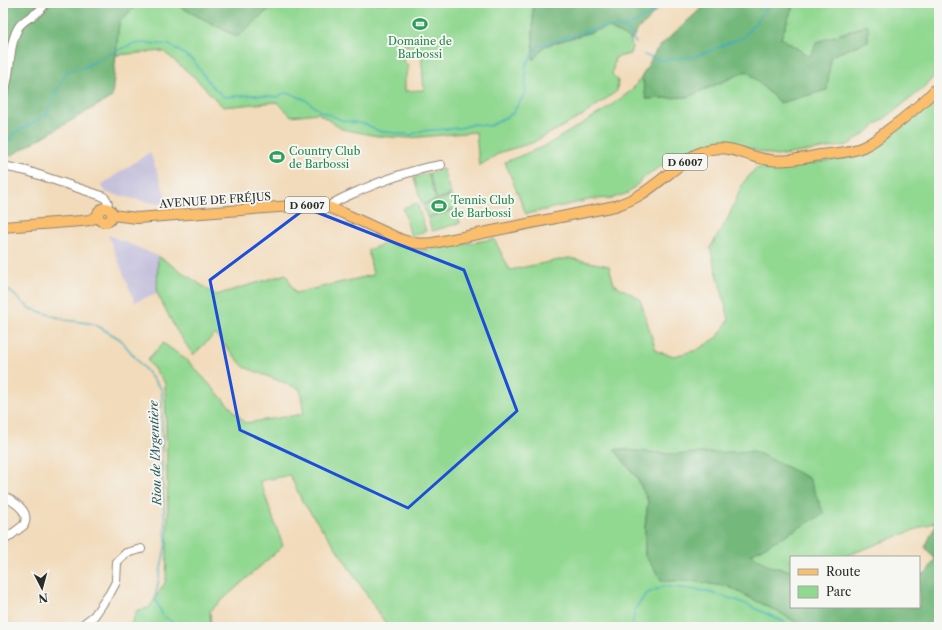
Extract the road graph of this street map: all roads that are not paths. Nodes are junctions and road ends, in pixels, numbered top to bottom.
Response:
1 (46, 3) edge
2 (939, 86) edge
3 (3, 96) edge
4 (441, 165) dead end
5 (3, 166) edge
6 (328, 207) junction
7 (110, 212) junction
8 (3, 227) edge
9 (3, 496) edge
10 (3, 540) edge
11 (141, 549) dead end
12 (80, 627) edge

1 - 3 street
2 - 6 main road, AVENUE DE FRÉJUS / D 6007
4 - 6 street
5 - 7 street
6 - 7 main road, AVENUE DE FRÉJUS / D 6007
7 - 8 main road
9 - 10 street
11 - 12 street

